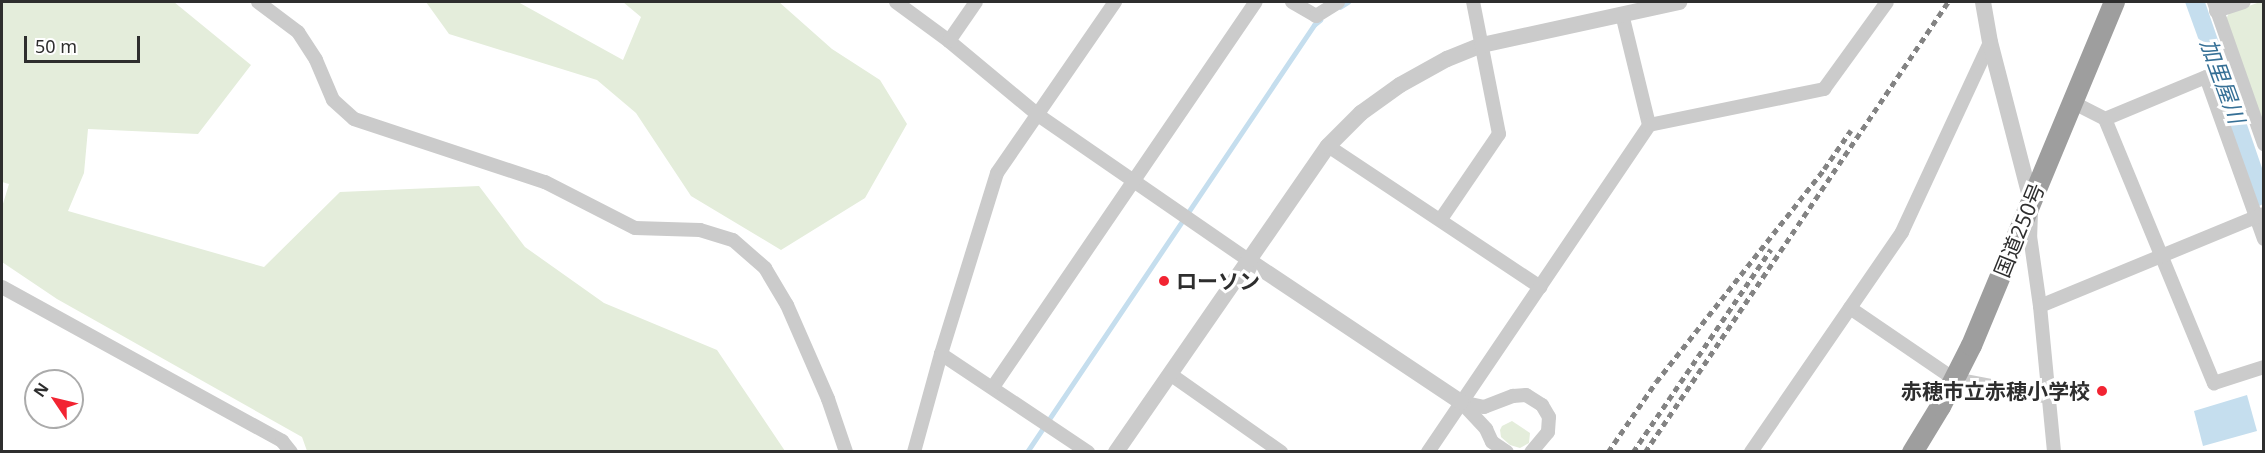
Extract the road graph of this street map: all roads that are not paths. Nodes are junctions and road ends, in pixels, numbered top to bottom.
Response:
1 (258, 2) edge
2 (896, 2) edge
3 (976, 2) edge
4 (1115, 2) edge
5 (1256, 2) edge
6 (1292, 2) edge
7 (1338, 2) edge
8 (1473, 2) edge
9 (1679, 2) edge
10 (1887, 2) edge
11 (1983, 2) edge
12 (2114, 2) edge
13 (2244, 2) edge
14 (2215, 7) edge
15 (1622, 14) junction
16 (949, 41) junction
17 (1990, 42) junction
18 (1482, 45) junction
19 (2072, 102) junction
20 (1038, 115) junction
21 (2105, 119) junction
22 (1649, 125) junction
23 (2264, 144) edge
24 (1328, 146) junction
25 (1135, 182) junction
26 (2031, 201) junction
27 (2260, 215) edge
28 (1441, 219) junction
29 (2264, 239) edge
30 (2162, 255) junction
31 (1248, 260) junction
32 (2, 287) edge
33 (1540, 287) junction
34 (2040, 306) junction
35 (1850, 308) junction
36 (941, 354) junction
37 (2264, 367) edge
38 (1170, 374) junction
39 (1954, 379) junction
40 (993, 387) junction
41 (2049, 397) junction
42 (1461, 402) junction
43 (2051, 448) edge
44 (1434, 449) edge
45 (291, 452) edge
46 (846, 452) edge
47 (914, 452) edge
48 (1088, 452) edge
49 (1116, 452) edge
50 (1281, 452) edge
51 (1507, 452) edge
52 (1532, 452) edge
53 (1751, 452) edge
54 (1912, 452) edge

1 - 46 street
2 - 16 street
3 - 16 street
4 - 20 street
5 - 25 street
6 - 7 street
8 - 18 street
9 - 15 street
10 - 22 street
11 - 17 street
12 - 19 highway, 国道250号
13 - 14 street
14 - 23 street
15 - 18 street
15 - 22 street
16 - 20 street
17 - 26 street
17 - 35 street
18 - 24 street
18 - 28 street
19 - 21 street
19 - 26 highway, 国道250号
20 - 25 street
20 - 36 street
21 - 27 street
21 - 30 street
22 - 33 street
24 - 28 street
24 - 31 street
25 - 31 street
25 - 40 street
26 - 34 street
26 - 39 highway, 国道250号
27 - 29 street
27 - 30 street
28 - 33 street
30 - 34 street
30 - 37 street
31 - 38 street
31 - 42 street
32 - 45 street
33 - 42 street
34 - 41 street
35 - 39 street
35 - 53 street
36 - 40 street
36 - 47 street
38 - 49 street
38 - 50 street
39 - 41 street
39 - 54 highway, 国道250号
40 - 48 street
41 - 43 street
42 - 44 street
42 - 51 street
42 - 52 street

